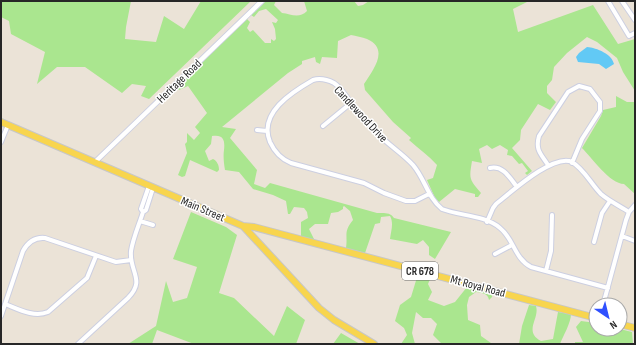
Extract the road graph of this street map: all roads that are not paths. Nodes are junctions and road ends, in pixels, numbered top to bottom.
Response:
1 (262, 1) edge
2 (608, 1) edge
3 (622, 1) edge
4 (635, 20) edge
5 (635, 33) edge
6 (351, 103) junction
7 (1, 122) edge
8 (8, 124) junction
9 (323, 126) dead end
10 (257, 130) dead end
11 (267, 131) junction
12 (1, 142) edge
13 (95, 162) junction
14 (572, 162) junction
15 (548, 165) junction
16 (490, 168) dead end
17 (151, 187) junction
18 (517, 187) junction
19 (429, 194) junction
20 (610, 201) junction
21 (635, 205) edge
22 (629, 212) junction
23 (552, 215) dead end
24 (140, 221) junction
25 (487, 222) junction
26 (153, 225) dead end
27 (243, 226) junction
28 (269, 231) junction
29 (622, 236) junction
30 (635, 240) edge
31 (594, 242) dead end
32 (512, 245) junction
33 (263, 249) junction
34 (495, 254) dead end
35 (96, 256) junction
36 (131, 260) junction
37 (546, 271) junction
38 (608, 288) junction
39 (605, 297) edge
40 (5, 304) junction
41 (1, 316) edge
42 (588, 316) edge
43 (78, 344) edge
44 (374, 344) edge

1 - 13 street, Heritage Road
2 - 5 street
3 - 4 street
6 - 9 street
6 - 11 street, Candlewood Drive
6 - 19 street, Candlewood Drive
7 - 8 main road, Main Street
8 - 12 street
8 - 13 main road, Main Street
10 - 11 street
11 - 19 street
13 - 17 main road, Main Street
14 - 15 street
14 - 15 street
14 - 20 street
15 - 18 street
16 - 18 street
17 - 24 street
17 - 27 main road, Main Street
18 - 25 street
19 - 25 street, Candlewood Drive
20 - 22 street
20 - 31 street
21 - 22 street
22 - 29 street
23 - 37 street
24 - 26 street
24 - 36 street
25 - 32 street, Candlewood Drive
27 - 28 main road, Mt Royal Road / CR 678
27 - 33 main road, Main Street
28 - 33 main road
28 - 42 main road, Mt Royal Road / CR 678
29 - 30 street
29 - 38 street
32 - 34 street
32 - 37 street, Candlewood Drive
33 - 44 main road, Main Street
35 - 36 street
35 - 40 street
35 - 40 street
36 - 43 street
37 - 38 street, Candlewood Drive
38 - 39 street
40 - 41 street

